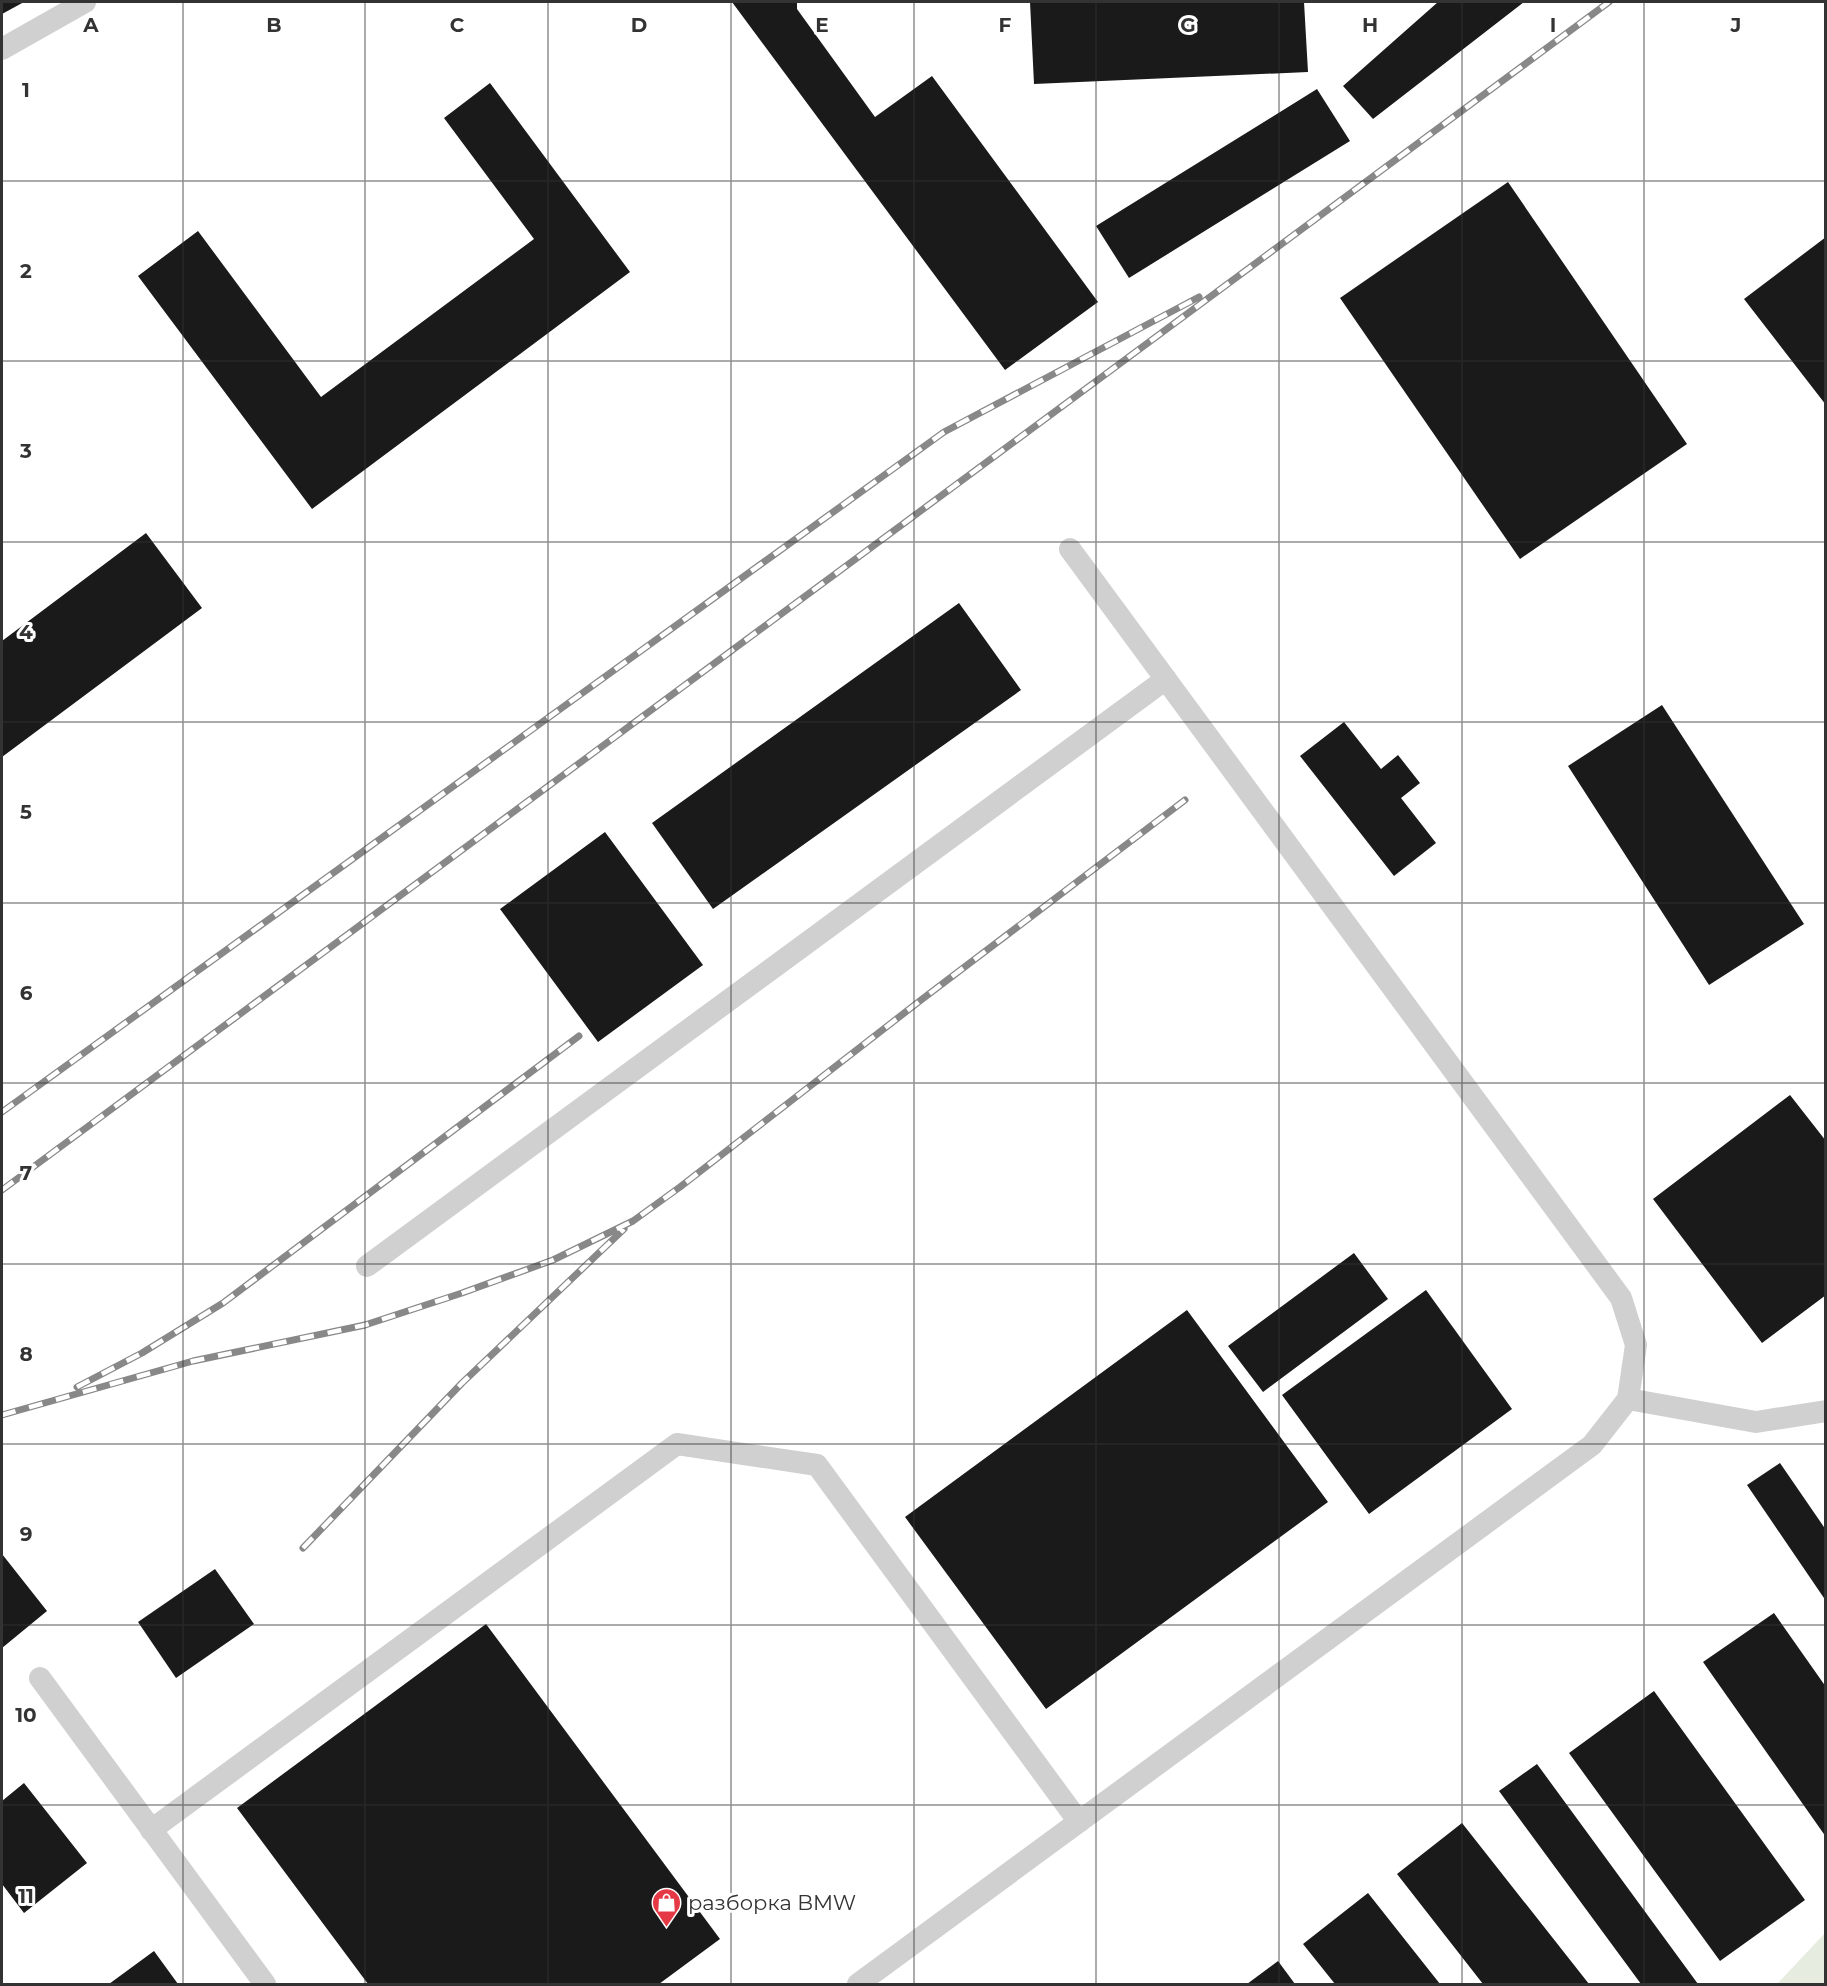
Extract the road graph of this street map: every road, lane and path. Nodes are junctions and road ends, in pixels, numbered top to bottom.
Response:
1 (85, 2) edge
2 (2, 49) edge
3 (1070, 549) dead end
4 (1166, 679) junction
5 (367, 1266) dead end
6 (1628, 1399) junction
7 (1826, 1412) edge
8 (40, 1678) dead end
9 (1079, 1822) junction
10 (151, 1830) junction
11 (265, 1984) edge
12 (858, 1984) edge

1 - 2 lane
3 - 4 lane
4 - 5 lane
4 - 6 lane
6 - 7 lane
6 - 9 lane
8 - 10 lane
9 - 10 lane
9 - 12 lane
10 - 11 lane

